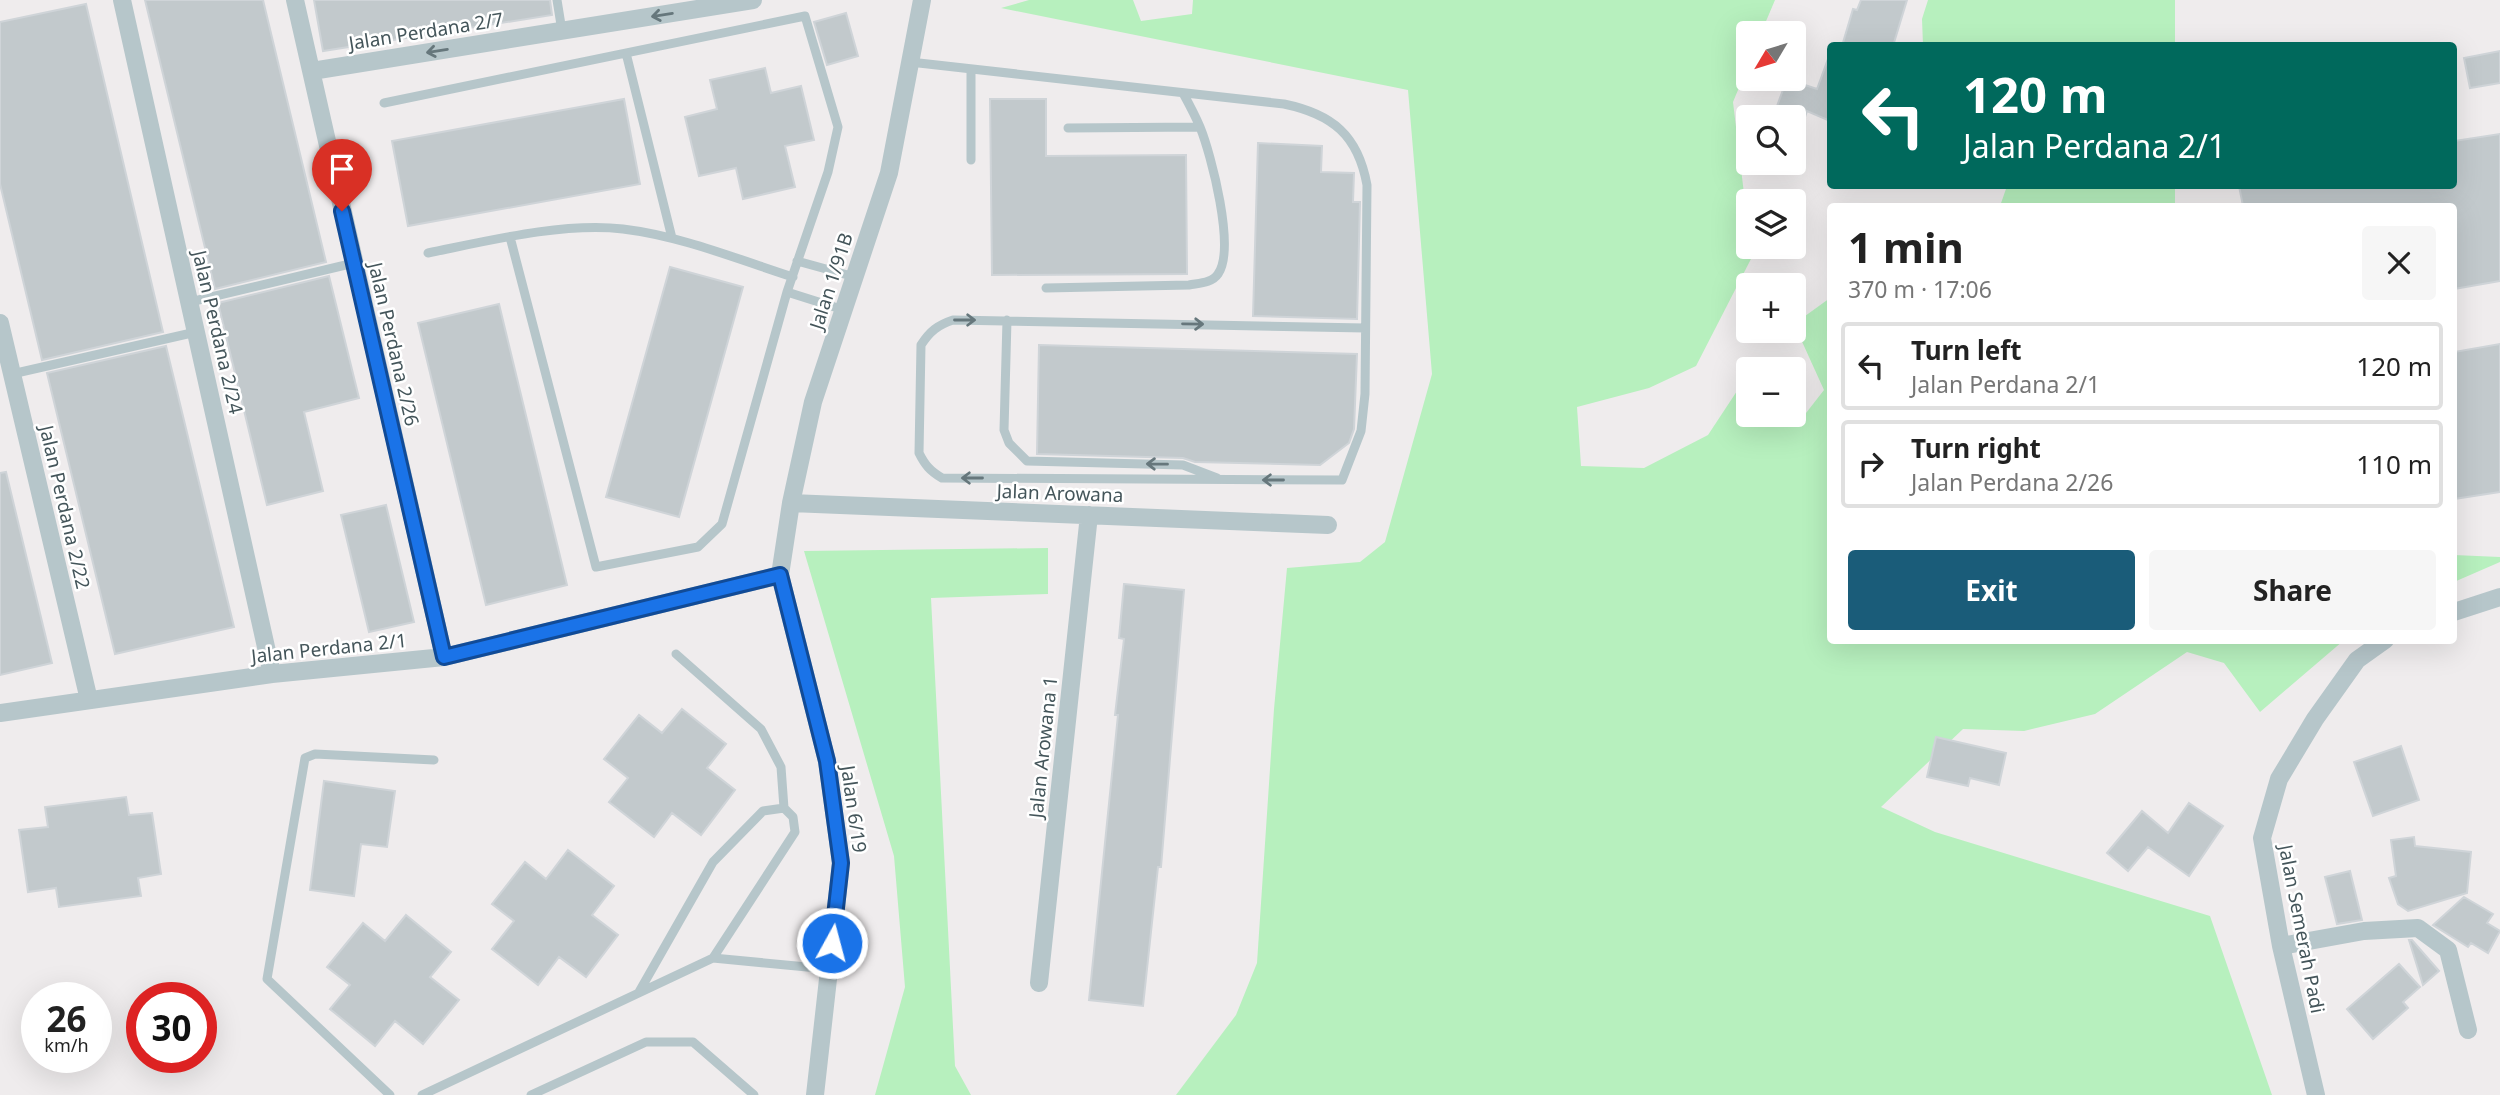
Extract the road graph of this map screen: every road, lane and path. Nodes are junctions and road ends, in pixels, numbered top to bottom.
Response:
1 (122, 0) edge
2 (295, 0) edge
3 (557, 0) edge
4 (753, 0) edge
5 (922, 0) edge
6 (562, 31) junction
7 (626, 53) junction
8 (910, 62) junction
9 (971, 69) junction
10 (312, 71) junction
11 (1183, 93) junction
12 (384, 103) dead end
13 (1200, 127) junction
14 (1068, 128) dead end
15 (971, 160) dead end
16 (510, 237) junction
17 (672, 239) junction
18 (428, 253) dead end
19 (797, 261) junction
20 (354, 263) junction
21 (793, 277) junction
22 (855, 277) junction
23 (1046, 288) dead end
24 (787, 292) junction
25 (190, 302) junction
26 (844, 310) junction
27 (1007, 320) junction
28 (0, 323) edge
29 (1365, 328) junction
30 (196, 332) junction
31 (7, 364) edge
32 (1222, 480) junction
33 (791, 503) junction
34 (1088, 515) junction
35 (1328, 525) dead end
36 (780, 575) junction
37 (2500, 597) edge
38 (2457, 611) edge
39 (2379, 644) edge
40 (676, 654) dead end
41 (444, 657) junction
42 (272, 674) junction
43 (89, 700) junction
44 (0, 713) edge
45 (434, 760) dead end
46 (784, 808) junction
47 (2281, 946) junction
48 (713, 958) junction
49 (828, 969) junction
50 (1039, 983) dead end
51 (638, 993) junction
52 (2468, 1030) dead end
53 (390, 1095) edge
54 (422, 1095) edge
55 (531, 1095) edge
56 (754, 1095) edge
57 (815, 1095) edge
58 (2316, 1095) edge

1 - 25 street, Jalan Perdana 2/24
2 - 10 street, Jalan Perdana 2/26
3 - 6 lane
4 -> 6 street, Jalan Perdana 2/7
5 - 8 street, Jalan 1/91B
6 -> 10 street, Jalan Perdana 2/7
7 - 12 lane
7 - 17 lane
7 - 19 lane
8 - 9 lane
8 - 22 street, Jalan 1/91B
9 - 11 lane
9 - 15 lane
10 - 20 street, Jalan Perdana 2/26
11 - 13 lane
11 - 29 lane
13 - 14 lane
13 - 23 lane
16 - 17 lane
16 - 18 lane
16 - 24 lane
17 - 21 lane
19 - 21 lane
19 - 22 lane
20 - 25 lane
20 - 41 street, Jalan Perdana 2/26
21 - 24 lane
22 - 26 street, Jalan 1/91B
24 - 26 lane
25 - 30 street, Jalan Perdana 2/24
26 - 33 street, Jalan 1/91B
27 -> 29 lane
32 -> 27 lane
32 -> 27 lane
28 - 31 street, Jalan Perdana 2/22
29 -> 32 lane
30 - 31 lane
30 - 42 street, Jalan Perdana 2/24
31 - 43 street, Jalan Perdana 2/22
33 - 34 street, Jalan Arowana
33 - 36 street, Jalan 1/91B
34 - 35 street, Jalan Arowana
34 - 50 street, Jalan Arowana 1
36 - 41 street, Jalan Perdana 2/1
36 - 49 street, Jalan 6/19
37 - 38 street
39 - 47 street, Jalan Semerah Padi
40 - 46 lane
41 - 42 street, Jalan Perdana 2/1
42 - 43 street, Jalan Perdana 2/1
43 - 44 street, Jalan Perdana 2/1
45 - 53 lane
46 - 48 lane
46 - 51 lane
47 - 52 street
47 - 58 street, Jalan Semerah Padi
48 - 49 lane
48 - 51 lane
49 - 57 street, Jalan 6/19
51 - 54 lane
55 - 56 lane

